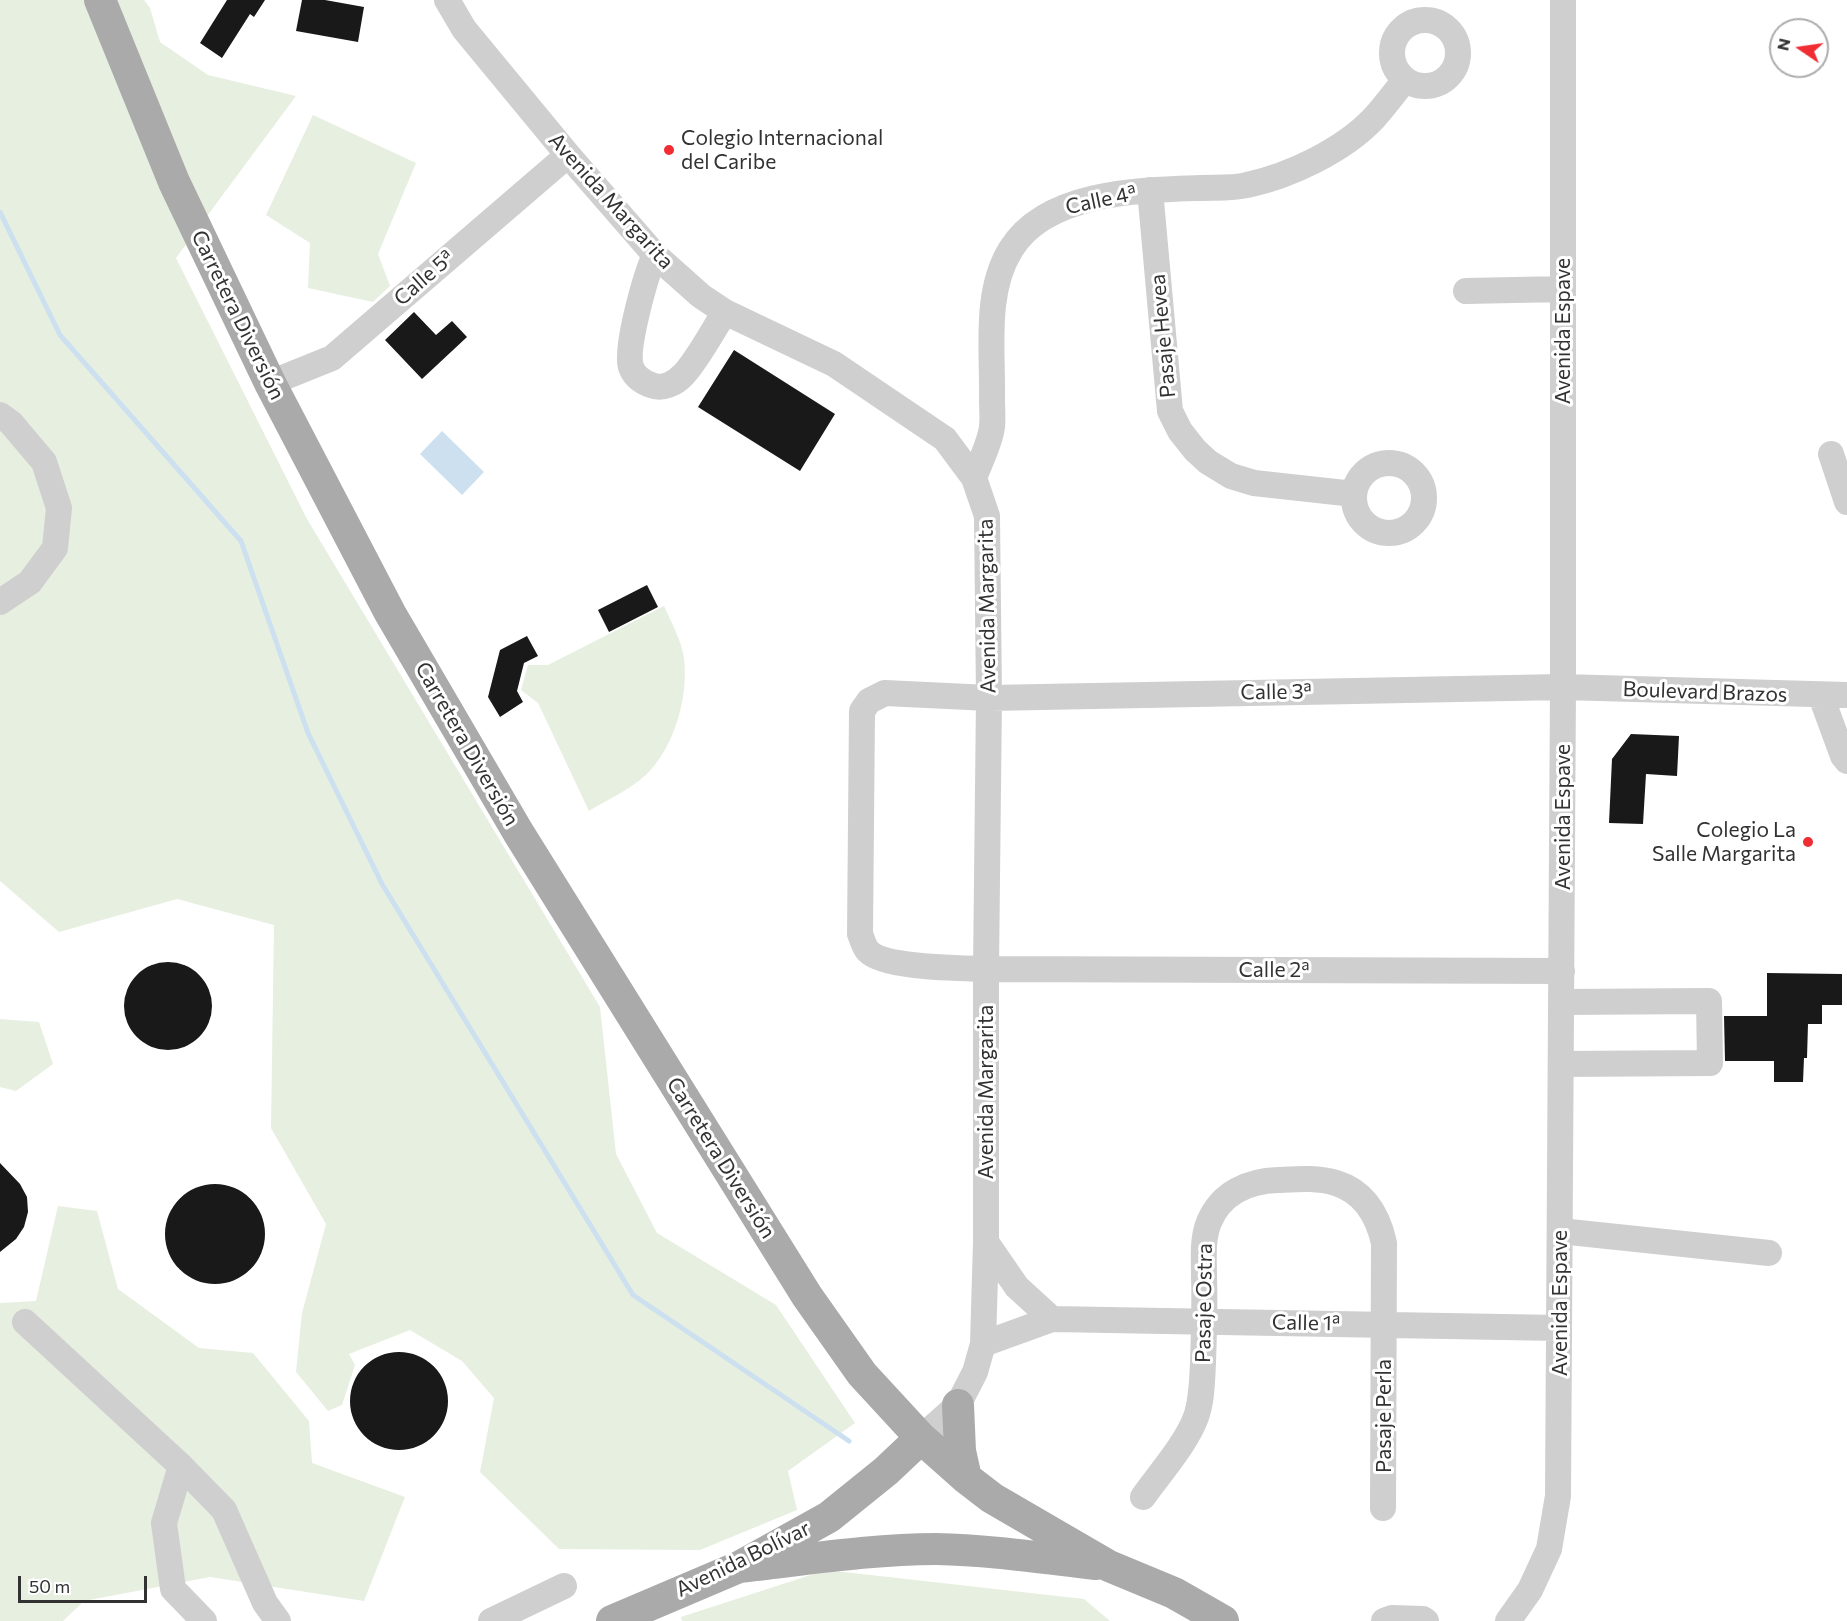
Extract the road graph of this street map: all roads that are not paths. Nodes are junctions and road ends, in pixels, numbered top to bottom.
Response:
1 (100, 0) edge
2 (447, 0) edge
3 (1563, 0) edge
4 (1405, 80) dead end
5 (568, 155) junction
6 (1150, 190) junction
7 (655, 255) junction
8 (1563, 289) junction
9 (1466, 291) dead end
10 (725, 312) junction
11 (270, 383) junction
12 (0, 415) edge
13 (1831, 454) dead end
14 (974, 478) junction
15 (1354, 494) dead end
16 (1847, 502) edge
17 (0, 602) edge
18 (1563, 687) junction
19 (1821, 696) junction
20 (1847, 696) edge
21 (989, 698) junction
22 (1847, 761) edge
23 (986, 969) junction
24 (1562, 971) junction
25 (1562, 1002) junction
26 (1561, 1064) junction
27 (1560, 1231) junction
28 (986, 1242) junction
29 (1768, 1253) dead end
30 (1052, 1319) junction
31 (25, 1322) dead end
32 (1205, 1322) junction
33 (1385, 1325) junction
34 (1560, 1328) junction
35 (983, 1344) junction
36 (958, 1405) junction
37 (921, 1438) junction
38 (181, 1466) junction
39 (966, 1478) junction
40 (1143, 1497) dead end
41 (992, 1498) junction
42 (1383, 1508) dead end
43 (1040, 1558) junction
44 (1109, 1566) junction
45 (739, 1567) junction
46 (564, 1586) dead end
47 (204, 1621) edge
48 (278, 1621) edge
49 (491, 1621) edge
50 (612, 1621) edge
51 (1223, 1621) edge
52 (1384, 1621) edge
53 (1426, 1621) edge
54 (1508, 1621) edge

1 - 11 main road, Carretera Diversión
2 - 5 street, Avenida Margarita
3 - 8 street, Avenida Espave
4 - 6 street, Calle 4ª
5 - 7 street, Avenida Margarita
5 - 11 street, Calle 5ª
6 - 14 street, Calle 4ª
6 - 15 street, Pasaje Hevea
7 - 10 street, Avenida Margarita
7 - 10 street
8 - 9 street
8 - 18 street, Avenida Espave
10 - 14 street, Avenida Margarita
11 - 37 main road, Carretera Diversión
12 - 17 street
13 - 16 street
14 - 21 street, Avenida Margarita
18 - 19 street, Boulevard Brazos
18 - 21 street, Calle 3ª
18 - 24 street, Avenida Espave
19 - 20 street, Boulevard Brazos
19 - 22 street
21 - 23 street, Avenida Margarita
21 - 23 street, Calle 3ª
23 - 24 street, Calle 2ª
23 - 28 street, Avenida Margarita
24 - 25 street, Avenida Espave
25 - 26 street, Avenida Espave
25 - 26 street
26 - 27 street, Avenida Espave
27 - 29 street
27 - 34 street, Avenida Espave
28 - 30 street
28 - 35 street, Avenida Margarita
30 - 32 street, Calle 1ª
30 - 35 street
31 - 38 street
32 - 33 street, Calle 1ª
32 - 33 street, Pasaje Ostra
32 - 40 street, Pasaje Ostra
33 - 34 street, Calle 1ª
33 - 42 street, Pasaje Perla
34 - 54 street, Avenida Espave
35 - 36 street, Avenida Margarita
36 - 37 street, Avenida Margarita
36 - 39 main road
37 - 39 main road, Carretera Diversión
37 - 45 main road, Avenida Bolívar
38 - 47 street
38 - 48 street
39 - 41 main road, Carretera Diversión
41 - 43 main road
41 - 44 main road, Carretera Diversión
43 - 44 main road
43 - 45 main road
44 - 51 main road
45 - 50 main road, Avenida Bolívar
46 - 49 street
52 - 53 street

